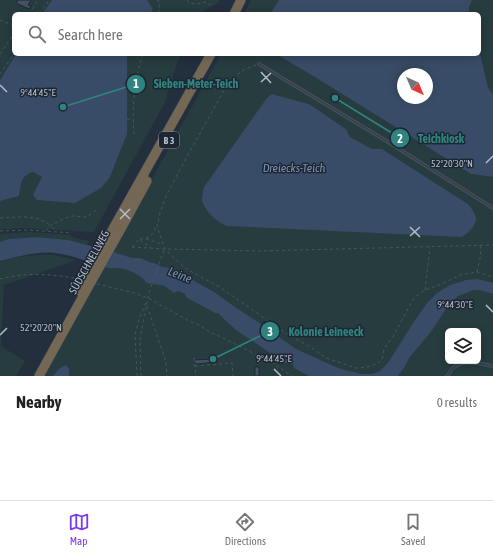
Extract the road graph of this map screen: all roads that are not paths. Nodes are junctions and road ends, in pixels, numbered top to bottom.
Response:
1 (241, 0) edge
2 (247, 0) edge
3 (235, 12) edge
4 (240, 12) edge
5 (210, 56) edge
6 (216, 56) edge
7 (259, 64) road end
8 (493, 208) edge
9 (118, 227) junction
10 (82, 291) junction
11 (493, 366) edge
12 (35, 376) edge
13 (39, 376) edge
14 (448, 376) edge

1 - 3 highway
2 - 4 highway
5 - 9 highway, SÜDSCHNELLWEG / B 3
6 - 9 highway, SÜDSCHNELLWEG / B 3
7 - 8 lane
9 - 10 highway, SÜDSCHNELLWEG / B 3, bridge
10 - 12 highway, SÜDSCHNELLWEG / B 3
10 - 13 highway, SÜDSCHNELLWEG / B 3
11 - 14 lane

